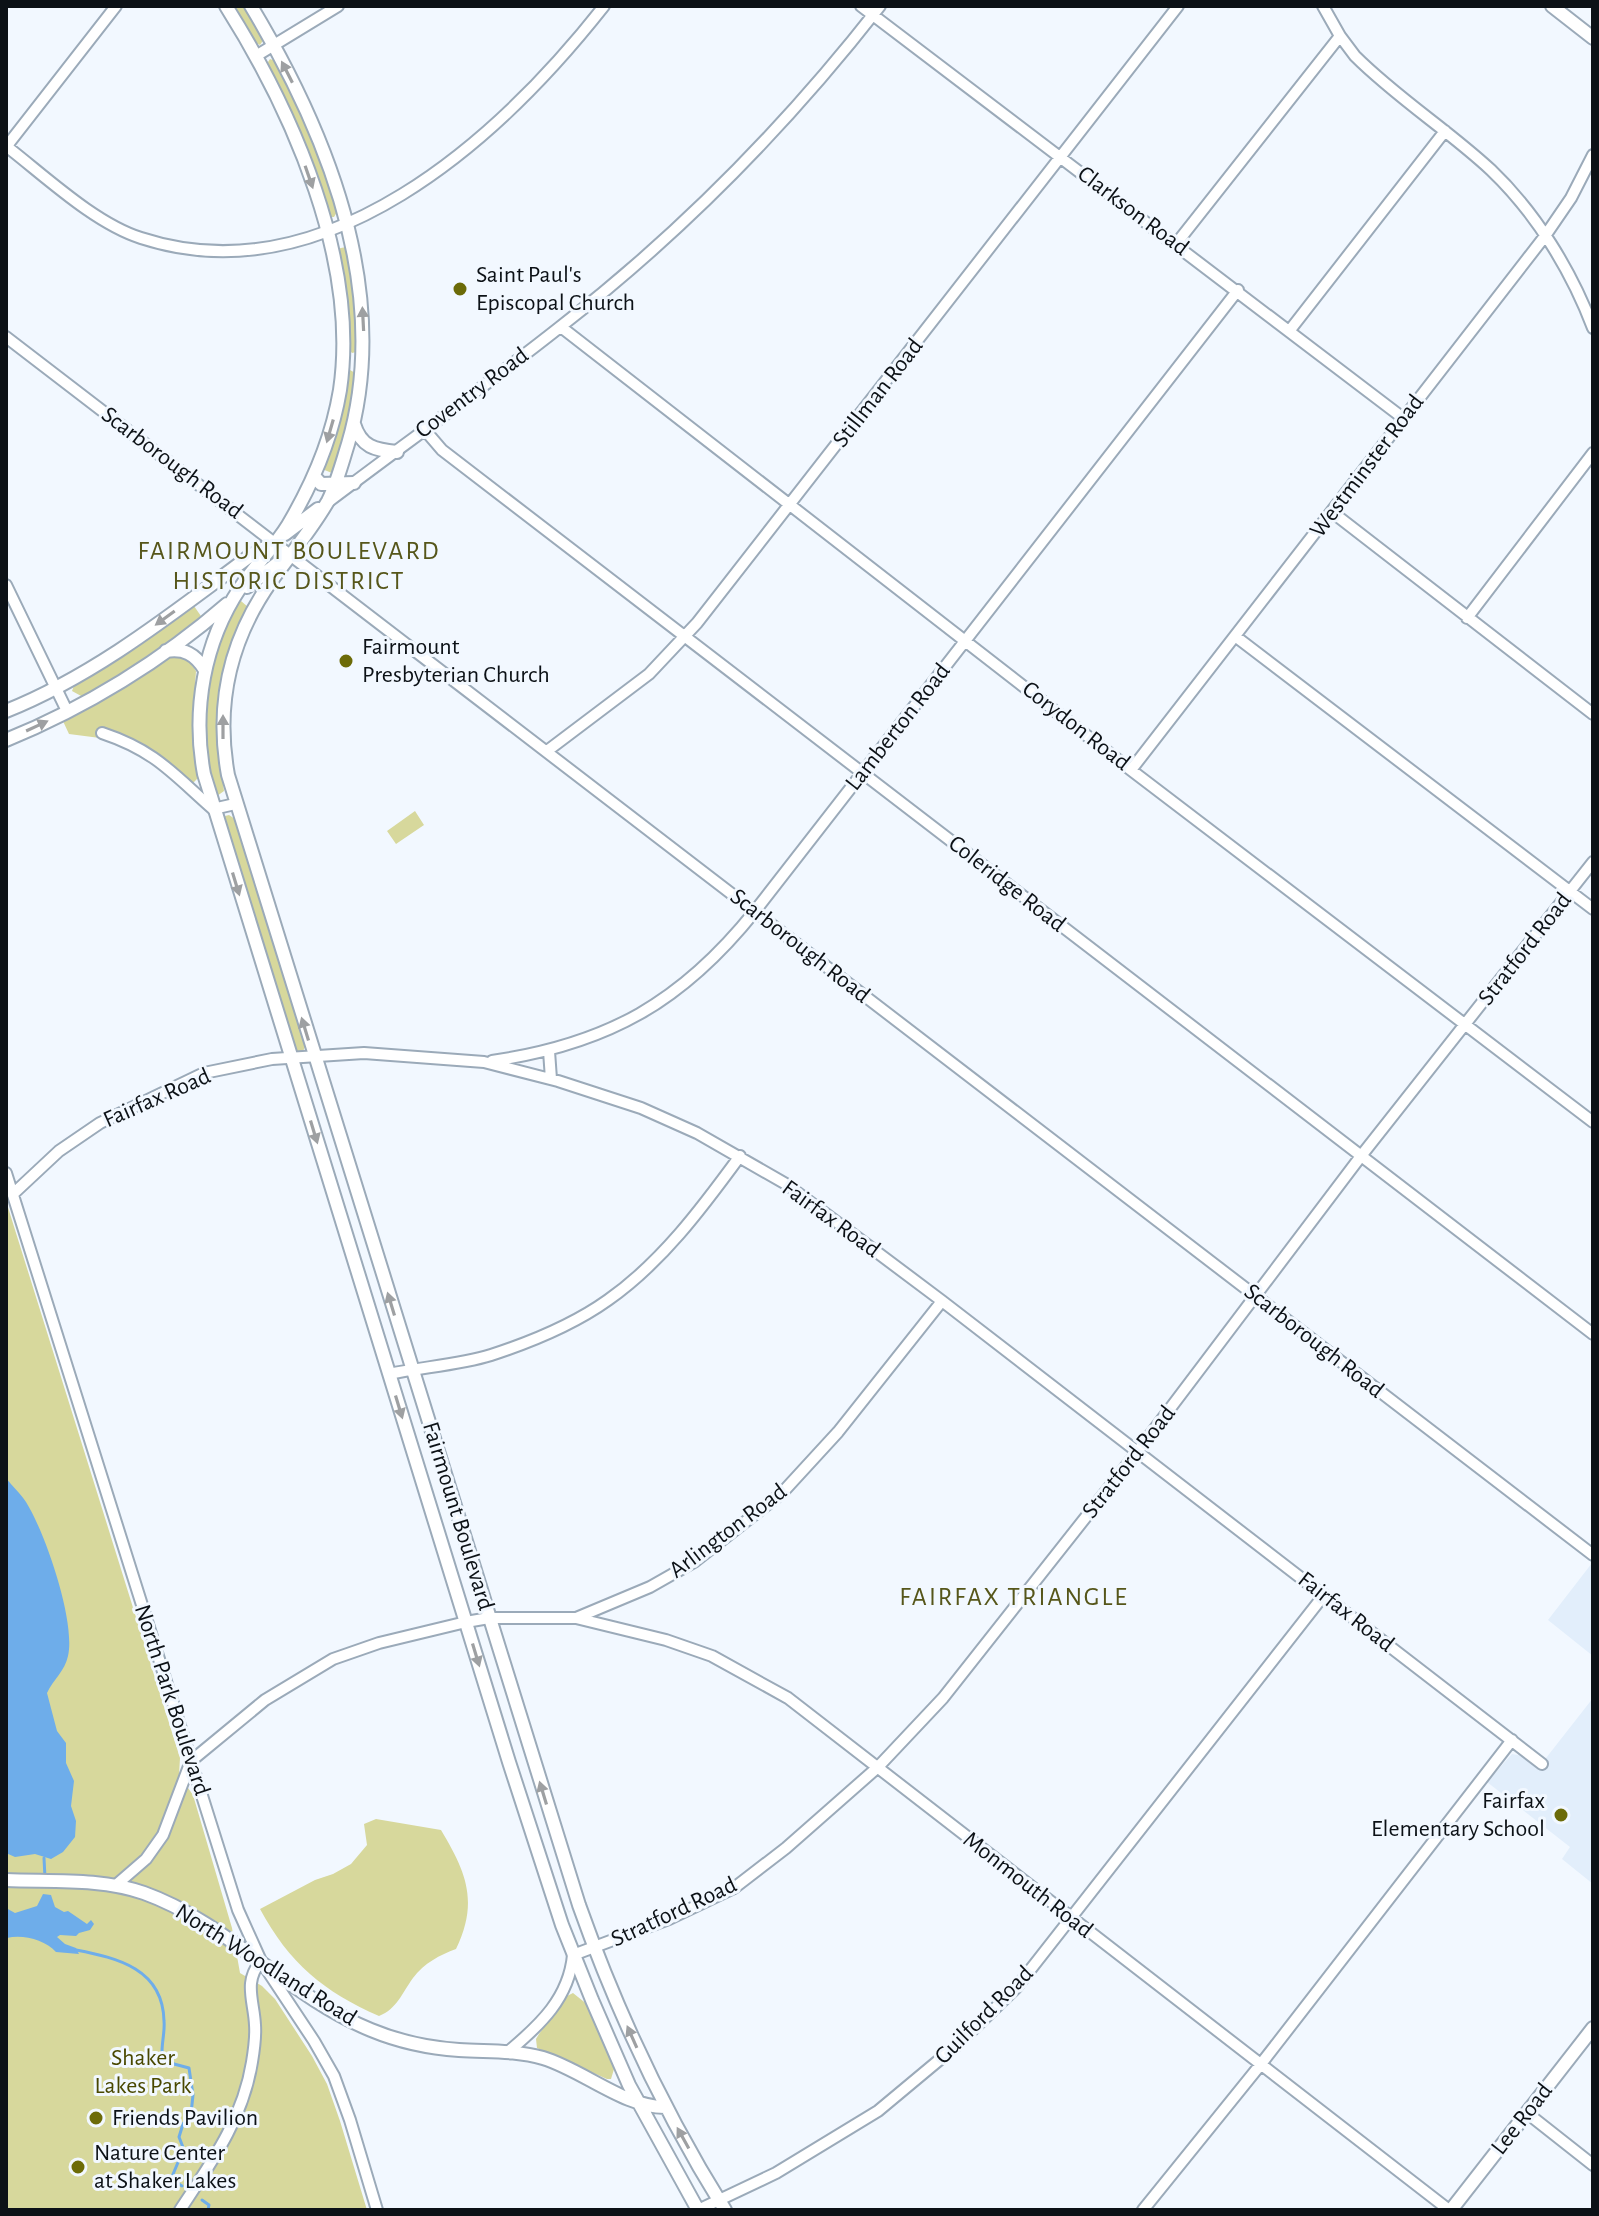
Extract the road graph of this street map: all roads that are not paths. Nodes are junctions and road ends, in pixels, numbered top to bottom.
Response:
1 (116, 6) edge
2 (226, 6) edge
3 (251, 6) edge
4 (338, 6) edge
5 (604, 6) edge
6 (861, 6) edge
7 (1178, 6) edge
8 (1323, 6) edge
9 (1552, 6) edge
10 (877, 10) edge
11 (1340, 36) junction
12 (1593, 38) edge
13 (274, 46) junction
14 (256, 56) junction
15 (1445, 131) junction
16 (6, 147) edge
17 (1593, 155) edge
18 (1061, 157) junction
19 (344, 222) junction
20 (326, 231) junction
21 (1545, 236) junction
22 (1176, 244) junction
23 (1238, 290) junction
24 (561, 327) junction
25 (1593, 328) edge
26 (1290, 330) junction
27 (6, 337) edge
28 (343, 362) junction
29 (363, 363) junction
30 (1403, 418) junction
31 (354, 422) junction
32 (424, 429) junction
33 (397, 452) junction
34 (1593, 453) edge
35 (314, 476) junction
36 (354, 483) junction
37 (335, 485) junction
38 (326, 503) junction
39 (791, 504) junction
40 (1332, 512) junction
41 (276, 543) junction
42 (291, 554) junction
43 (6, 585) edge
44 (232, 600) junction
45 (1467, 618) junction
46 (686, 636) junction
47 (1235, 636) junction
48 (966, 639) junction
49 (166, 651) junction
50 (205, 670) junction
51 (56, 687) junction
52 (6, 711) edge
53 (67, 711) junction
54 (1593, 714) edge
55 (102, 733) dead end
56 (6, 740) edge
57 (547, 751) junction
58 (1131, 770) junction
59 (862, 773) junction
60 (235, 804) junction
61 (213, 809) junction
62 (1593, 862) edge
63 (1570, 891) junction
64 (1593, 909) edge
65 (755, 911) junction
66 (1466, 1025) junction
67 (549, 1051) junction
68 (314, 1057) junction
69 (291, 1058) junction
70 (484, 1062) junction
71 (551, 1079) junction
72 (1593, 1122) edge
73 (740, 1156) junction
74 (1361, 1156) junction
75 (6, 1173) edge
76 (13, 1194) junction
77 (1254, 1295) junction
78 (942, 1301) junction
79 (1593, 1334) edge
80 (412, 1370) junction
81 (389, 1374) junction
82 (1138, 1451) junction
83 (1593, 1555) edge
84 (1324, 1595) junction
85 (489, 1618) junction
86 (576, 1618) junction
87 (466, 1622) junction
88 (1512, 1740) junction
89 (191, 1761) junction
90 (1542, 1764) dead end
91 (878, 1767) junction
92 (6, 1880) edge
93 (116, 1885) junction
94 (1071, 1919) junction
95 (595, 1947) junction
96 (573, 1955) junction
97 (261, 1961) junction
98 (1593, 2028) edge
99 (509, 2051) junction
100 (1261, 2064) junction
101 (638, 2102) junction
102 (666, 2107) junction
103 (1527, 2113) junction
104 (1593, 2165) edge
105 (722, 2206) edge
106 (180, 2210) edge
107 (377, 2210) edge
108 (698, 2210) edge
109 (1143, 2210) edge
110 (1450, 2210) edge

1 - 16 street
2 - 14 main road, Fairmount Boulevard
3 - 13 main road, Fairmount Boulevard
4 - 13 street
5 - 19 street
6 - 10 street, Clarkson Road
7 - 18 street, Stillman Road
8 - 11 street
9 - 12 main road
10 - 18 street, Clarkson Road
10 - 24 street, Coventry Road
11 - 15 street
11 - 22 street
13 - 14 street
19 -> 13 main road, Fairmount Boulevard
14 -> 20 main road, Fairmount Boulevard
15 - 21 street
15 - 26 street
16 - 20 street
17 - 21 street, Westminster Road
18 - 22 street, Clarkson Road
18 - 39 street, Stillman Road
19 - 20 street
29 -> 19 main road, Fairmount Boulevard
20 - 28 main road, Fairmount Boulevard
21 - 25 street
21 - 30 street, Westminster Road
22 - 23 street, Clarkson Road
23 - 26 street, Clarkson Road
23 - 48 street, Lamberton Road
24 - 32 street, Coventry Road
24 - 39 street, Corydon Road
26 - 30 street, Clarkson Road
27 - 41 street, Scarborough Road
28 - 29 main road
28 -> 35 main road, Fairmount Boulevard
29 - 31 main road, Fairmount Boulevard
30 - 40 street, Westminster Road
31 - 33 main road
31 - 37 main road, Fairmount Boulevard
32 - 33 street, Coventry Road
32 - 46 street, Coleridge Road
33 - 36 street, Coventry Road
34 - 45 street
35 - 37 main road
35 - 41 main road, Fairmount Boulevard
36 - 37 main road
36 - 38 street, Coventry Road
37 - 38 main road, Fairmount Boulevard
38 - 41 main road, Coventry Road
38 - 42 main road, Fairmount Boulevard
39 - 46 street, Stillman Road
39 - 48 street, Corydon Road
40 - 45 street
40 - 47 street, Westminster Road
41 - 42 street, Scarborough Road
41 - 44 main road, Fairmount Boulevard
41 -> 51 main road, Coventry Road
42 - 44 main road
42 - 57 street, Scarborough Road
60 -> 42 main road, Fairmount Boulevard
43 - 51 street
44 - 49 main road
44 - 50 main road, Fairmount Boulevard
45 - 54 street
46 - 57 street, Stillman Road
46 - 59 street, Coleridge Road
47 - 58 street, Westminster Road
47 - 63 street
48 - 58 street, Corydon Road
48 - 59 street, Lamberton Road
49 - 50 main road
49 - 53 main road
50 - 61 main road, Fairmount Boulevard
51 - 52 main road, Coventry Road
51 - 53 street
56 -> 53 main road
55 - 61 street
57 - 65 street, Scarborough Road
58 - 66 street, Corydon Road
59 - 65 street, Lamberton Road
59 - 74 street, Coleridge Road
60 - 61 street
68 -> 60 main road, Fairmount Boulevard
61 -> 69 main road, Fairmount Boulevard
62 - 63 street, Stratford Road
63 - 64 street
63 - 66 street, Stratford Road
65 - 67 street, Lamberton Road
65 - 77 street, Scarborough Road
66 - 72 street, Corydon Road
66 - 74 street, Stratford Road
67 - 70 street, Lamberton Road
67 - 71 street
68 - 69 street, Fairfax Road
68 - 70 street, Fairfax Road
80 -> 68 main road, Fairmount Boulevard
69 - 76 street, Fairfax Road
69 -> 81 main road, Fairmount Boulevard
70 - 71 street, Fairfax Road
71 - 73 street, Fairfax Road
73 - 78 street, Fairfax Road
73 - 80 street
74 - 77 street, Stratford Road
74 - 79 street, Coleridge Road
75 - 76 street, North Park Boulevard
76 - 89 street, North Park Boulevard
77 - 82 street, Stratford Road
77 - 83 street, Scarborough Road
78 - 82 street, Fairfax Road
78 - 86 street, Arlington Road
80 - 81 street
80 - 85 main road, Fairmount Boulevard
81 -> 87 main road, Fairmount Boulevard
82 - 84 street, Fairfax Road
82 - 91 street, Stratford Road
84 - 88 street, Fairfax Road
84 - 94 street, Guilford Road
85 - 86 street, Arlington Road
85 - 87 street, Arlington Road
95 -> 85 main road, Fairmount Boulevard
86 - 91 street, Monmouth Road
87 - 89 street, Arlington Road
87 -> 96 main road, Fairmount Boulevard
88 - 90 street, Fairfax Road
88 - 100 street
89 - 93 street, Arlington Road
89 - 97 street, North Park Boulevard
91 - 94 street, Monmouth Road
91 - 95 street, Stratford Road
92 - 93 main road, North Woodland Road
93 - 97 main road, North Woodland Road
94 - 100 street, Monmouth Road
94 - 105 street, Guilford Road
95 - 96 street, Stratford Road
102 -> 95 main road, Fairmount Boulevard
96 - 99 street
96 - 101 main road, Fairmount Boulevard
97 - 99 main road, North Woodland Road
97 - 106 street
97 - 107 street, North Park Boulevard
98 - 103 main road, Lee Road
99 - 101 main road, North Woodland Road
100 - 109 street
100 - 110 street, Monmouth Road
101 - 102 main road, North Woodland Road
101 - 108 main road, Fairmount Boulevard
105 -> 102 main road, Fairmount Boulevard
103 - 104 street
103 - 110 main road, Lee Road
105 - 108 street, Guilford Road

